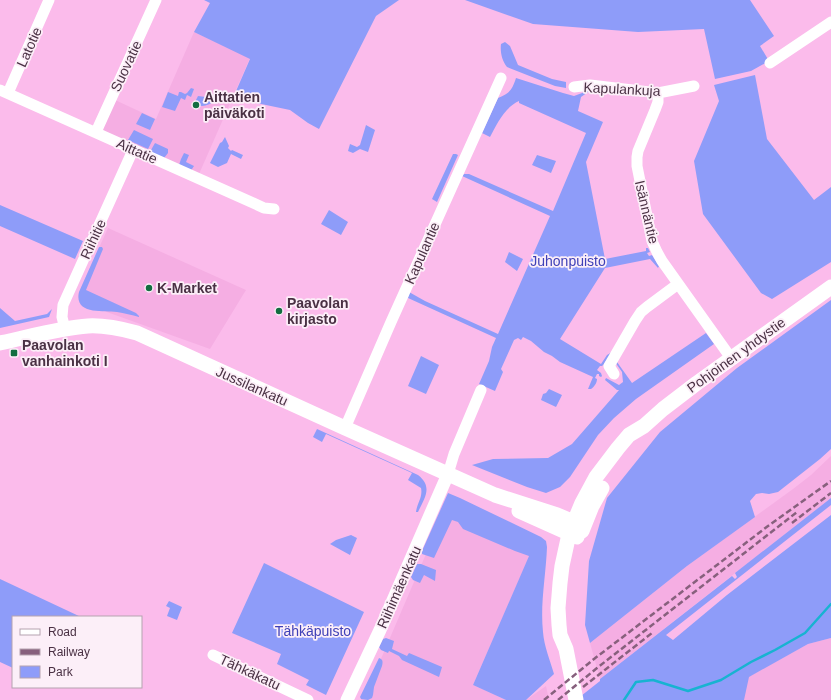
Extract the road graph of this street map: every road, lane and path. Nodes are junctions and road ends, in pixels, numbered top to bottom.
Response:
1 (49, 0) edge
2 (156, 0) edge
3 (831, 22) edge
4 (770, 63) dead end
5 (501, 78) dead end
6 (694, 86) dead end
7 (574, 87) dead end
8 (4, 92) edge
9 (658, 93) junction
10 (96, 132) junction
11 (134, 150) junction
12 (274, 209) dead end
13 (678, 284) junction
14 (831, 287) edge
15 (65, 329) junction
16 (0, 344) edge
17 (731, 358) junction
18 (614, 374) dead end
19 (481, 390) dead end
20 (345, 428) junction
21 (448, 474) junction
22 (576, 530) junction
23 (213, 655) dead end
24 (308, 700) edge
25 (347, 700) edge
26 (576, 700) edge

1 - 8 street, Latotie
2 - 10 street, Suovatie
3 - 4 street
5 - 20 street, Kapulantie
6 - 9 street, Kapulankuja
7 - 9 street, Kapulankuja
8 - 10 street, Aittatie
9 - 13 street, Isännäntie
10 - 11 street, Aittatie
11 - 12 street, Aittatie
11 - 15 street, Riihitie
13 - 17 street, Isännäntie
13 - 18 street
14 - 17 main road, Pohjoinen yhdystie
15 - 16 main road, Jussilankatu
15 - 20 main road, Jussilankatu
17 - 22 main road, Pohjoinen yhdystie
19 - 21 street
20 - 21 main road, Jussilankatu
21 - 22 main road, Jussilankatu
21 - 25 street, Riihimäenkatu
22 - 26 main road, Pohjoinen yhdystie
23 - 24 street, Tähkäkatu

